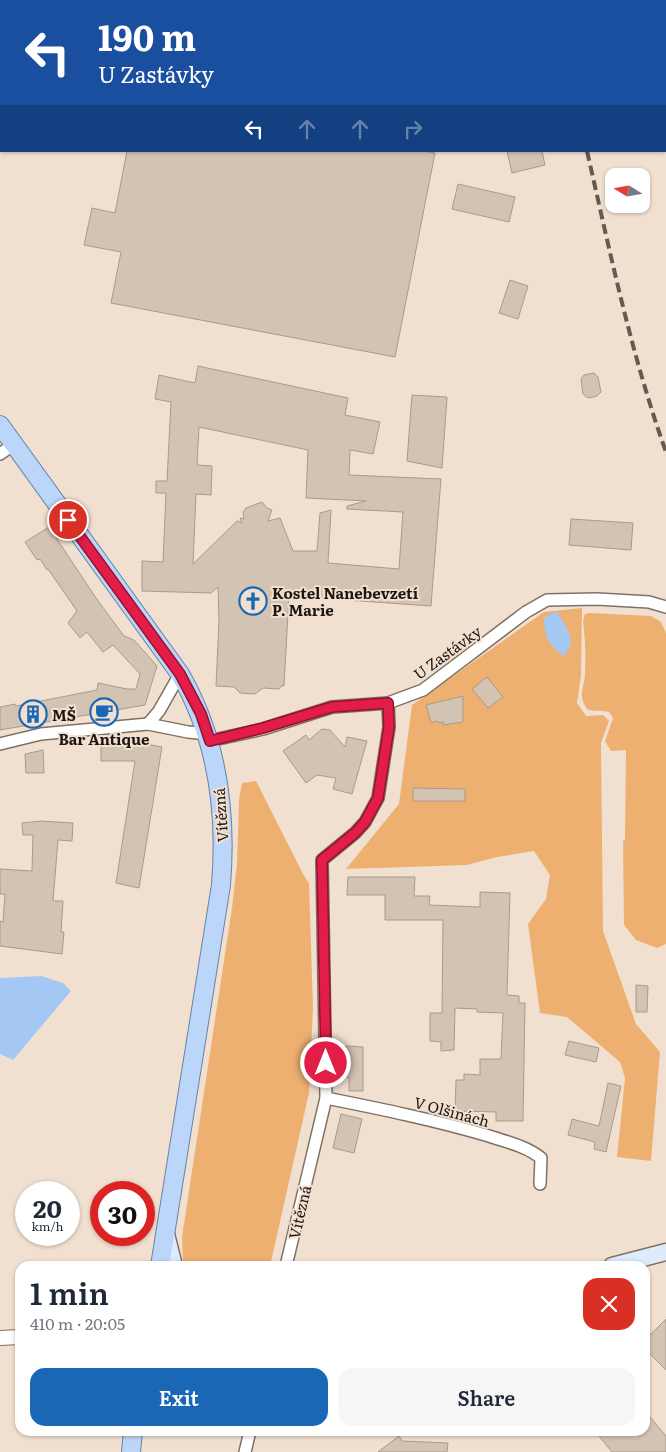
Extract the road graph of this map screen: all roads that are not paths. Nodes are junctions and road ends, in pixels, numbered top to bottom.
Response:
1 (0, 425) edge
2 (7, 450) edge
3 (666, 607) edge
4 (180, 674) junction
5 (388, 703) junction
6 (148, 724) junction
7 (209, 738) junction
8 (0, 744) edge
9 (326, 1098) junction
10 (540, 1184) dead end
11 (165, 1231) junction
12 (666, 1252) edge
13 (161, 1261) edge
14 (173, 1261) edge
15 (287, 1261) edge
16 (631, 1261) edge
17 (15, 1337) edge
18 (0, 1338) edge
19 (133, 1436) edge
20 (249, 1436) edge
21 (131, 1452) edge
22 (245, 1452) edge

1 - 2 main road, Vítězná
2 - 4 main road, Vítězná
3 - 5 street, U Zastávky
4 - 6 street
4 - 7 main road, Vítězná
5 - 7 street, U Zastávky
5 - 9 street, Vítězná
6 - 7 street
6 - 8 street
7 - 11 main road, Vítězná
9 - 10 street, V Olšinách
9 - 15 street, Vítězná
11 - 13 main road, Vítězná
11 - 14 main road
12 - 16 main road
17 - 18 street
19 - 21 main road
20 - 22 street

